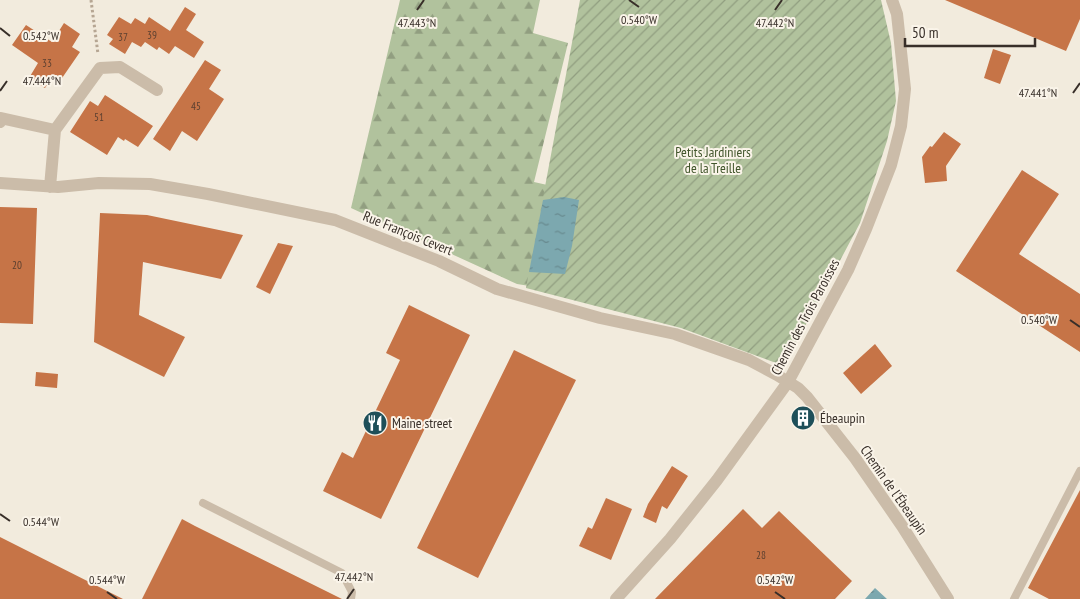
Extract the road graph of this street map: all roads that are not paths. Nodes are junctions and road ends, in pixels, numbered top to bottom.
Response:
1 (892, 0) edge
2 (158, 90) dead end
3 (0, 120) edge
4 (55, 130) junction
5 (0, 183) edge
6 (50, 187) junction
7 (788, 382) junction
8 (1080, 471) edge
9 (203, 503) dead end
10 (352, 599) edge
11 (616, 599) edge
12 (948, 599) edge
13 (1014, 599) edge

1 - 7 street, Chemin des Trois Paroisses
2 - 4 street
3 - 4 street
4 - 6 street
5 - 6 street, Rue François Cevert
6 - 7 street, Rue François Cevert
7 - 11 street, Chemin des Trois Paroisses
7 - 12 street, Chemin de l'Ébeaupin
8 - 13 lane
9 - 10 lane

